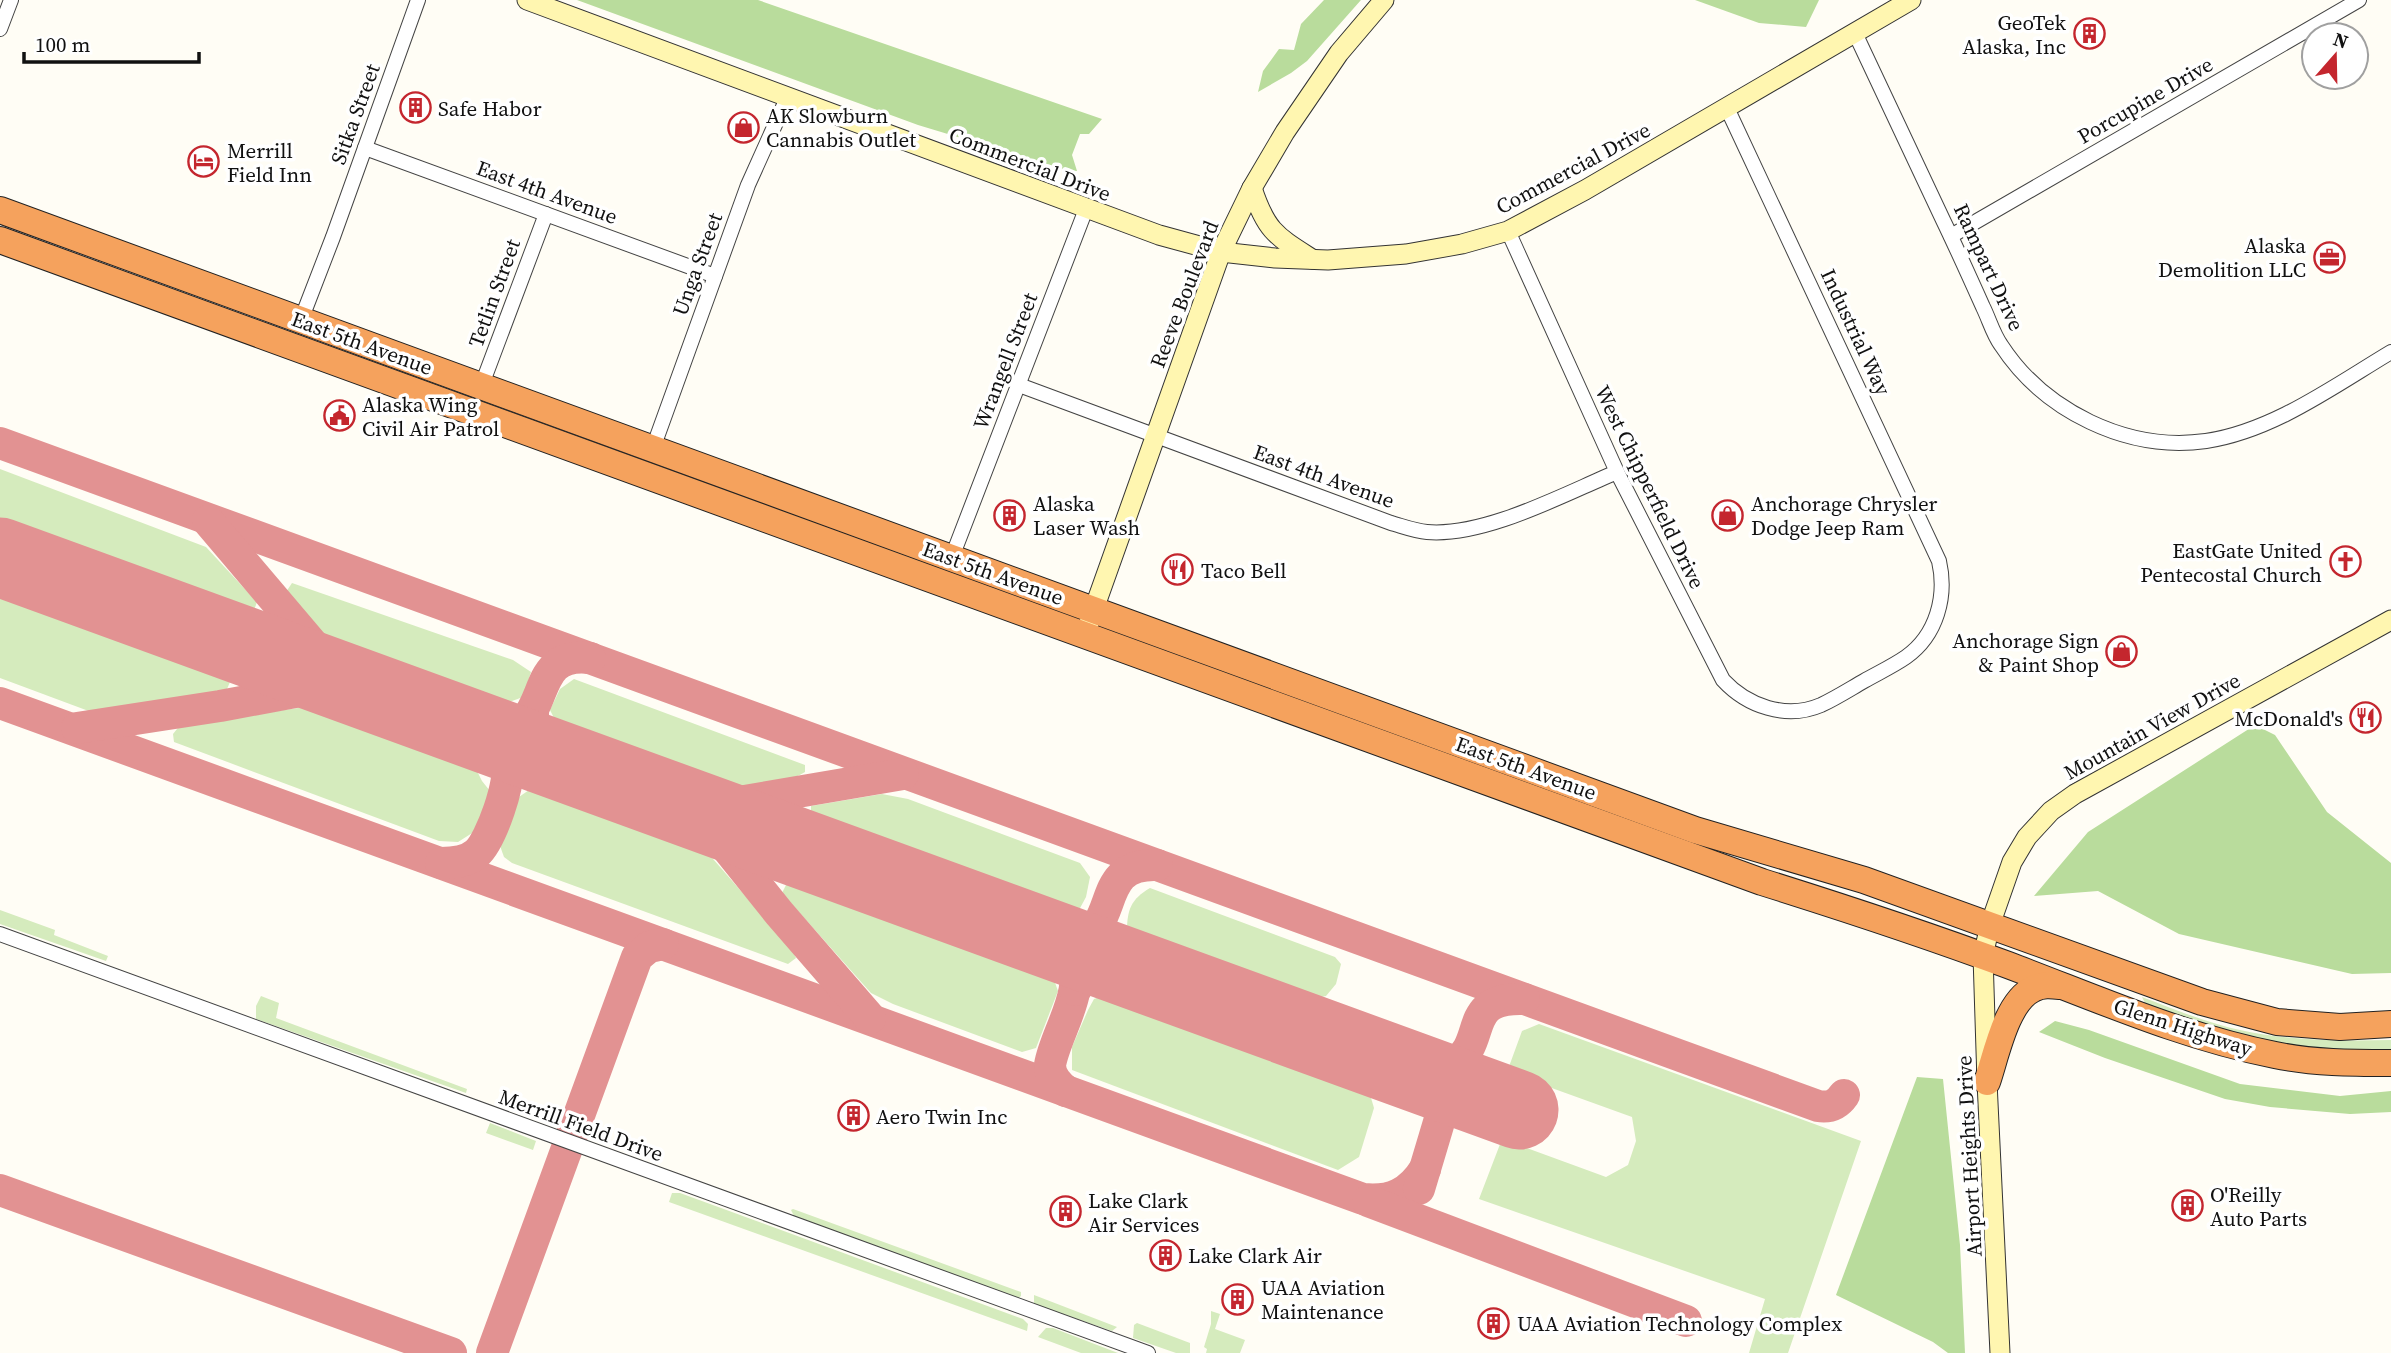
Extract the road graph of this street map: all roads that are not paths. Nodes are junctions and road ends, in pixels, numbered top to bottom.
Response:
1 (10, 0) edge
2 (418, 0) edge
3 (527, 0) edge
4 (1384, 0) edge
5 (1911, 0) edge
6 (2359, 0) edge
7 (0, 29) edge
8 (1855, 33) junction
9 (788, 96) junction
10 (1727, 108) junction
11 (365, 148) junction
12 (1252, 188) junction
13 (1086, 209) junction
14 (0, 210) edge
15 (546, 214) junction
16 (1508, 232) junction
17 (1951, 236) junction
18 (0, 240) edge
19 (1222, 252) junction
20 (1313, 260) junction
21 (715, 276) junction
22 (301, 320) junction
23 (2391, 352) edge
24 (1019, 385) junction
25 (481, 387) junction
26 (1156, 436) junction
27 (653, 448) junction
28 (1618, 472) junction
29 (952, 557) junction
30 (2391, 620) edge
31 (1089, 622) junction
32 (1800, 710) joint
33 (1990, 925) junction
34 (0, 934) edge
35 (1983, 956) junction
36 (2064, 986) junction
37 (2391, 1024) edge
38 (2391, 1063) edge
39 (1987, 1083) junction
40 (1148, 1353) edge
41 (2000, 1353) edge

1 - 7 street
2 - 11 street, Sitka Street
3 - 9 street, Commercial Drive
4 - 12 street, Reeve Boulevard
5 - 8 street, Commercial Drive
6 - 17 street, Porcupine Drive
8 - 10 street, Commercial Drive
8 - 17 street, Rampart Drive
9 - 13 street, Commercial Drive
9 - 21 street, Unga Street
10 - 16 street, Commercial Drive
10 - 32 street, Industrial Way
11 - 15 street, East 4th Avenue
11 - 22 street, Sitka Street
12 - 19 street, Reeve Boulevard
12 - 20 street
13 - 19 street, Commercial Drive
13 - 24 street, Wrangell Street
14 - 22 highway, East 5th Avenue
15 - 21 street, East 4th Avenue
15 - 25 street, Tetlin Street
16 - 20 street, Commercial Drive
16 - 28 street, West Chipperfield Drive
17 - 23 street, Rampart Drive
18 - 31 highway, East 5th Avenue
19 - 20 street, Commercial Drive
19 - 26 street, Reeve Boulevard
21 - 27 street, Unga Street
22 - 25 highway, East 5th Avenue
24 - 26 street, East 4th Avenue
24 - 29 street, Wrangell Street
25 - 27 highway, East 5th Avenue
26 - 28 street, East 4th Avenue
26 - 31 street, Reeve Boulevard
27 - 29 highway, East 5th Avenue
28 - 32 street, West Chipperfield Drive
29 - 31 highway, East 5th Avenue
30 - 33 street, Mountain View Drive
31 - 33 highway, East 5th Avenue
31 - 35 highway, East 5th Avenue
33 - 35 street, Mountain View Drive
33 - 37 highway, Glenn Highway
34 - 40 street, Merrill Field Drive
35 - 36 highway, Glenn Highway
35 - 39 street, Airport Heights Drive
36 - 38 highway, Glenn Highway
36 - 39 highway
39 - 41 street, Airport Heights Drive

